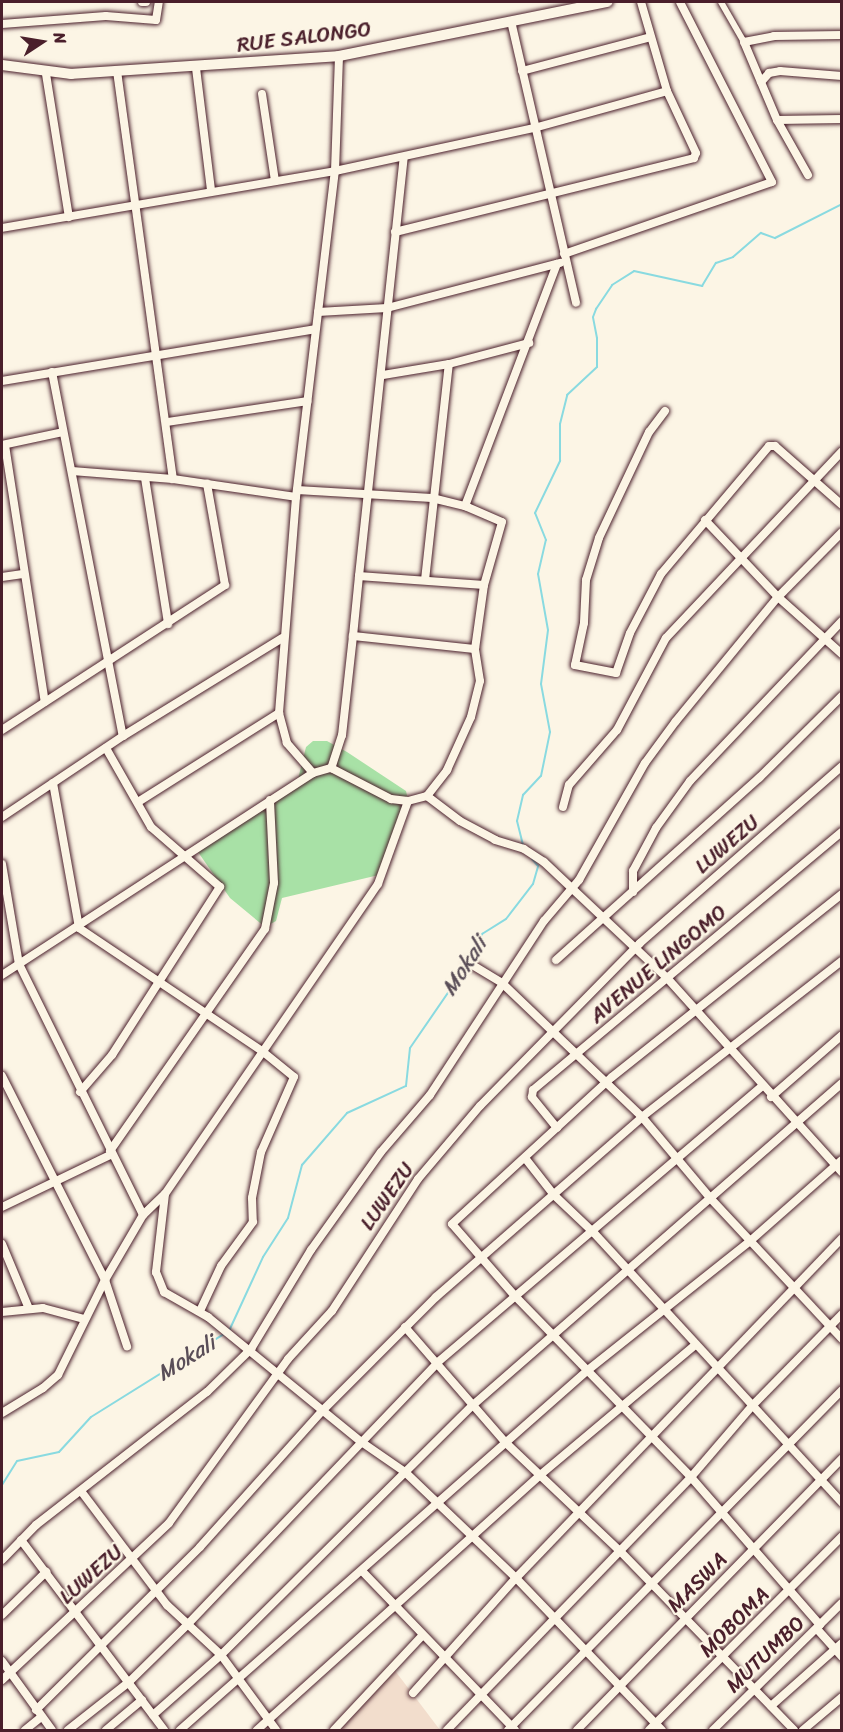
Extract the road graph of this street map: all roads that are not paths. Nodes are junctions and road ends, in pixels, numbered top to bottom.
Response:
1 (159, 2) edge
2 (608, 2) edge
3 (641, 2) edge
4 (680, 2) edge
5 (721, 2) edge
6 (511, 21) junction
7 (2, 24) edge
8 (842, 35) edge
9 (651, 37) junction
10 (744, 42) junction
11 (339, 56) junction
12 (2, 65) edge
13 (196, 68) junction
14 (117, 71) junction
15 (522, 71) junction
16 (46, 74) junction
17 (842, 76) edge
18 (760, 82) junction
19 (667, 91) junction
20 (262, 94) dead end
21 (842, 119) edge
22 (777, 120) junction
23 (534, 128) junction
24 (404, 157) junction
25 (335, 171) junction
26 (808, 175) dead end
27 (275, 181) junction
28 (210, 191) junction
29 (550, 194) junction
30 (135, 206) junction
31 (69, 217) junction
32 (2, 228) edge
33 (395, 232) junction
34 (562, 260) junction
35 (576, 303) dead end
36 (387, 308) junction
37 (318, 312) junction
38 (315, 329) junction
39 (529, 343) junction
40 (159, 354) junction
41 (449, 364) junction
42 (52, 372) junction
43 (383, 375) junction
44 (2, 381) edge
45 (307, 401) junction
46 (665, 411) dead end
47 (167, 422) junction
48 (63, 432) junction
49 (4, 445) edge
50 (842, 451) edge
51 (72, 471) junction
52 (145, 478) junction
53 (173, 479) junction
54 (814, 480) junction
55 (207, 484) junction
56 (297, 493) junction
57 (366, 494) junction
58 (432, 498) junction
59 (842, 505) edge
60 (465, 506) junction
61 (705, 520) junction
62 (842, 532) edge
63 (742, 556) junction
64 (23, 573) junction
65 (359, 576) junction
66 (2, 577) edge
67 (425, 580) junction
68 (484, 585) junction
69 (778, 597) junction
70 (842, 621) edge
71 (168, 624) junction
72 (353, 636) junction
73 (282, 638) junction
74 (824, 638) junction
75 (475, 649) junction
76 (842, 654) edge
77 (107, 665) junction
78 (842, 696) edge
79 (45, 702) junction
80 (279, 713) junction
81 (2, 730) edge
82 (123, 736) junction
83 (106, 748) junction
84 (842, 766) edge
85 (331, 768) junction
86 (313, 772) junction
87 (53, 783) junction
88 (427, 796) junction
89 (270, 800) junction
90 (408, 801) junction
91 (138, 802) junction
92 (563, 807) dead end
93 (2, 817) edge
94 (842, 832) edge
95 (183, 855) junction
96 (2, 864) edge
97 (573, 889) junction
98 (633, 892) junction
99 (842, 894) edge
100 (603, 918) junction
101 (79, 927) junction
102 (635, 948) junction
103 (556, 960) dead end
104 (842, 962) edge
105 (469, 963) dead end
106 (19, 964) junction
107 (2, 975) edge
108 (668, 979) junction
109 (162, 981) junction
110 (502, 983) junction
111 (696, 1010) junction
112 (207, 1014) junction
113 (552, 1030) junction
114 (842, 1035) edge
115 (731, 1050) junction
116 (262, 1051) junction
117 (577, 1056) junction
118 (2, 1076) edge
119 (606, 1082) junction
120 (842, 1083) edge
121 (762, 1086) junction
122 (80, 1092) junction
123 (771, 1097) junction
124 (642, 1117) junction
125 (795, 1124) junction
126 (557, 1128) junction
127 (111, 1153) junction
128 (525, 1158) junction
129 (676, 1158) junction
130 (839, 1166) edge
131 (55, 1182) junction
132 (165, 1194) junction
133 (554, 1195) junction
134 (711, 1199) junction
135 (2, 1207) edge
136 (144, 1215) junction
137 (590, 1229) junction
138 (842, 1238) edge
139 (750, 1240) junction
140 (2, 1244) edge
141 (483, 1260) junction
142 (628, 1271) junction
143 (105, 1280) junction
144 (794, 1288) junction
145 (514, 1295) junction
146 (29, 1309) junction
147 (664, 1309) junction
148 (200, 1311) junction
149 (2, 1312) edge
150 (842, 1314) edge
151 (84, 1319) junction
152 (405, 1327) junction
153 (829, 1327) junction
154 (554, 1335) junction
155 (842, 1339) edge
156 (695, 1345) junction
157 (127, 1346) dead end
158 (251, 1349) junction
159 (438, 1362) junction
160 (718, 1369) junction
161 (588, 1370) junction
162 (278, 1372) junction
163 (842, 1390) edge
164 (472, 1405) junction
165 (620, 1405) junction
166 (752, 1406) junction
167 (323, 1410) junction
168 (2, 1413) edge
169 (651, 1438) junction
170 (360, 1441) junction
171 (505, 1442) junction
172 (788, 1445) junction
173 (842, 1458) edge
174 (405, 1472) junction
175 (539, 1476) junction
176 (691, 1477) junction
177 (820, 1479) junction
178 (81, 1491) junction
179 (440, 1503) junction
180 (842, 1503) edge
181 (722, 1513) junction
182 (580, 1514) junction
183 (473, 1536) junction
184 (842, 1536) edge
185 (21, 1540) junction
186 (619, 1550) junction
187 (753, 1551) junction
188 (134, 1559) junction
189 (2, 1560) edge
190 (46, 1572) junction
191 (363, 1572) junction
192 (516, 1578) junction
193 (653, 1583) junction
194 (156, 1590) junction
195 (790, 1591) junction
196 (842, 1603) edge
197 (397, 1606) junction
198 (77, 1612) junction
199 (2, 1615) edge
200 (686, 1618) junction
201 (554, 1619) junction
202 (188, 1624) junction
203 (818, 1627) junction
204 (423, 1635) junction
205 (102, 1646) junction
206 (838, 1646) edge
207 (586, 1651) junction
208 (221, 1655) junction
209 (724, 1657) junction
210 (842, 1657) edge
211 (444, 1658) junction
212 (2, 1661) edge
213 (10, 1672) junction
214 (2, 1680) edge
215 (240, 1681) junction
216 (129, 1682) junction
217 (619, 1685) junction
218 (754, 1689) junction
219 (413, 1693) dead end
220 (480, 1697) junction
221 (842, 1697) edge
222 (142, 1700) junction
223 (771, 1706) junction
224 (38, 1713) junction
225 (153, 1715) junction
226 (269, 1720) junction
227 (656, 1728) edge
228 (511, 1729) edge
229 (25, 1731) edge
230 (52, 1731) edge
231 (68, 1731) edge
232 (106, 1731) edge
233 (164, 1731) edge
234 (180, 1731) edge
235 (257, 1731) edge
236 (276, 1731) edge
237 (334, 1731) edge
238 (447, 1731) edge
239 (577, 1731) edge
240 (713, 1731) edge
241 (794, 1731) edge
242 (803, 1731) edge

1 - 7 street
2 - 6 street, RUE SALONGO
3 - 9 street
4 - 34 street
5 - 10 street
6 - 11 street, RUE SALONGO
6 - 15 street
8 - 10 street
9 - 15 street
9 - 19 street
10 - 18 street
11 - 13 street, RUE SALONGO
11 - 25 street
12 - 16 street, RUE SALONGO
13 - 14 street, RUE SALONGO
13 - 28 street
14 - 16 street, RUE SALONGO
14 - 30 street
15 - 23 street
16 - 31 street
17 - 18 street
18 - 22 street
19 - 23 street
19 - 29 street
20 - 27 street
21 - 22 street
22 - 26 street
23 - 24 street
23 - 29 street
24 - 25 street
24 - 33 street
25 - 27 street
25 - 37 street
27 - 28 street
28 - 30 street
29 - 33 street
29 - 34 street
30 - 31 street
30 - 40 street
31 - 32 street
33 - 36 street
34 - 35 street
34 - 36 street
34 - 39 street
36 - 37 street
36 - 43 street
37 - 38 street
38 - 40 street
38 - 45 street
39 - 41 street
39 - 60 street
40 - 42 street
40 - 47 street
41 - 43 street
41 - 58 street
42 - 44 street
42 - 48 street
43 - 57 street
45 - 47 street
45 - 56 street
46 - 61 street
47 - 53 street
48 - 49 street
48 - 51 street
49 - 64 street
50 - 54 street
51 - 52 street
51 - 77 street
52 - 53 street
52 - 71 street
53 - 55 street
54 - 59 street
54 - 61 street
54 - 63 street
55 - 56 street
55 - 71 street
56 - 57 street
56 - 73 street
57 - 58 street
57 - 65 street
58 - 60 street
58 - 67 street
60 - 68 street
61 - 63 street
62 - 69 street
63 - 69 street
63 - 92 street
64 - 66 street
64 - 79 street
65 - 67 street
65 - 72 street
67 - 68 street
68 - 75 street
69 - 74 street
69 - 97 street
70 - 74 street
71 - 77 street
72 - 75 street
72 - 85 street
73 - 80 street
73 - 82 street
74 - 76 street
74 - 98 street
75 - 88 street
77 - 79 street
77 - 82 street
78 - 98 street
79 - 81 street
80 - 86 street
80 - 91 street
82 - 83 street
83 - 87 street
83 - 91 street
84 - 102 street, LUWEZU
85 - 86 street
85 - 90 street
86 - 89 street
87 - 93 street
87 - 101 street
88 - 90 street
88 - 97 street
89 - 95 street
89 - 112 street
90 - 116 street
91 - 95 street
94 - 108 street, AVENUE LINGOMO
95 - 101 street
95 - 109 street
96 - 106 street
97 - 100 street
97 - 110 street
98 - 100 street
99 - 111 street
100 - 102 street
100 - 103 street
101 - 106 street
101 - 109 street
102 - 108 street
102 - 113 street, LUWEZU
104 - 115 street
105 - 110 street
106 - 107 street
106 - 122 street
108 - 111 street
108 - 117 street, AVENUE LINGOMO
109 - 112 street
109 - 122 street
110 - 113 street
110 - 158 street
111 - 115 street
111 - 119 street
112 - 116 street
112 - 127 street
113 - 117 street
113 - 162 street, LUWEZU
114 - 123 street
115 - 121 street
115 - 124 street
116 - 132 street
116 - 148 street
117 - 119 street
117 - 126 street, AVENUE LINGOMO
118 - 131 street
119 - 124 street
119 - 126 street
120 - 125 street
121 - 123 street
121 - 129 street
122 - 127 street
123 - 125 street
124 - 129 street
124 - 133 street
125 - 130 street
125 - 134 street
126 - 128 street
127 - 131 street
127 - 136 street
128 - 133 street
128 - 141 street
129 - 134 street
129 - 137 street
130 - 139 street
131 - 135 street
131 - 143 street
132 - 136 street
132 - 148 street
133 - 137 street
133 - 141 street
134 - 139 street
134 - 142 street
136 - 143 street
137 - 142 street
137 - 145 street
138 - 144 street
139 - 144 street
139 - 147 street
140 - 146 street
141 - 145 street
141 - 152 street
142 - 147 street
142 - 154 street
143 - 151 street
143 - 157 street
144 - 153 street
144 - 160 street
145 - 154 street
145 - 159 street
146 - 149 street
146 - 151 street
147 - 156 street
147 - 161 street
148 - 158 street
150 - 153 street
151 - 168 street
152 - 159 street
152 - 167 street
153 - 155 street
153 - 166 street
154 - 161 street
154 - 164 street
156 - 160 street
156 - 165 street
158 - 162 street
158 - 178 street
159 - 164 street
159 - 170 street
160 - 166 street
160 - 169 street
161 - 165 street
161 - 171 street
162 - 167 street
162 - 188 street, LUWEZU
163 - 172 street
164 - 171 street
164 - 174 street
165 - 169 street
165 - 175 street
166 - 172 street
166 - 176 street
167 - 170 street
167 - 194 street
169 - 176 street
169 - 182 street
170 - 174 street
170 - 202 street
171 - 175 street
171 - 179 street
172 - 177 street
172 - 181 street
173 - 177 street, MASWA
174 - 179 street
174 - 208 street
175 - 182 street
175 - 183 street
176 - 181 street
176 - 186 street
177 - 180 street
177 - 187 street, MASWA
178 - 185 street
178 - 188 street
179 - 183 street
179 - 191 street
181 - 187 street
181 - 193 street
182 - 186 street
182 - 192 street
183 - 192 street
183 - 197 street
184 - 195 street, MOBOMA
185 - 189 street
185 - 190 street
186 - 193 street
186 - 201 street
187 - 195 street
187 - 200 street, MASWA
188 - 194 street
188 - 198 street, LUWEZU
190 - 198 street
190 - 199 street
191 - 197 street
191 - 215 street
192 - 201 street
192 - 211 street
193 - 200 street
193 - 207 street
194 - 202 street
194 - 205 street
195 - 203 street
195 - 209 street, MOBOMA
196 - 203 street, MUTUMBO
197 - 204 street
197 - 226 street
198 - 205 street
198 - 213 street, LUWEZU
200 - 209 street
200 - 217 street, MASWA
201 - 207 street
201 - 220 street
202 - 208 street
202 - 216 street
203 - 206 street
203 - 218 street, MUTUMBO
204 - 211 street
204 - 237 street
205 - 216 street
205 - 224 street
206 - 210 street
206 - 223 street
207 - 217 street
207 - 228 street
208 - 215 street
208 - 225 street
209 - 218 street
209 - 227 street, MOBOMA
211 - 219 street
211 - 220 street
212 - 213 street
213 - 214 street, LUWEZU
213 - 224 street
215 - 226 street
215 - 234 street
216 - 222 street
216 - 231 street
217 - 227 street
217 - 239 street, MASWA
218 - 223 street
218 - 240 street, MUTUMBO
220 - 228 street
220 - 238 street
221 - 242 street
222 - 225 street
222 - 232 street
223 - 241 street
224 - 229 street
224 - 230 street
225 - 233 street
226 - 235 street
226 - 236 street

